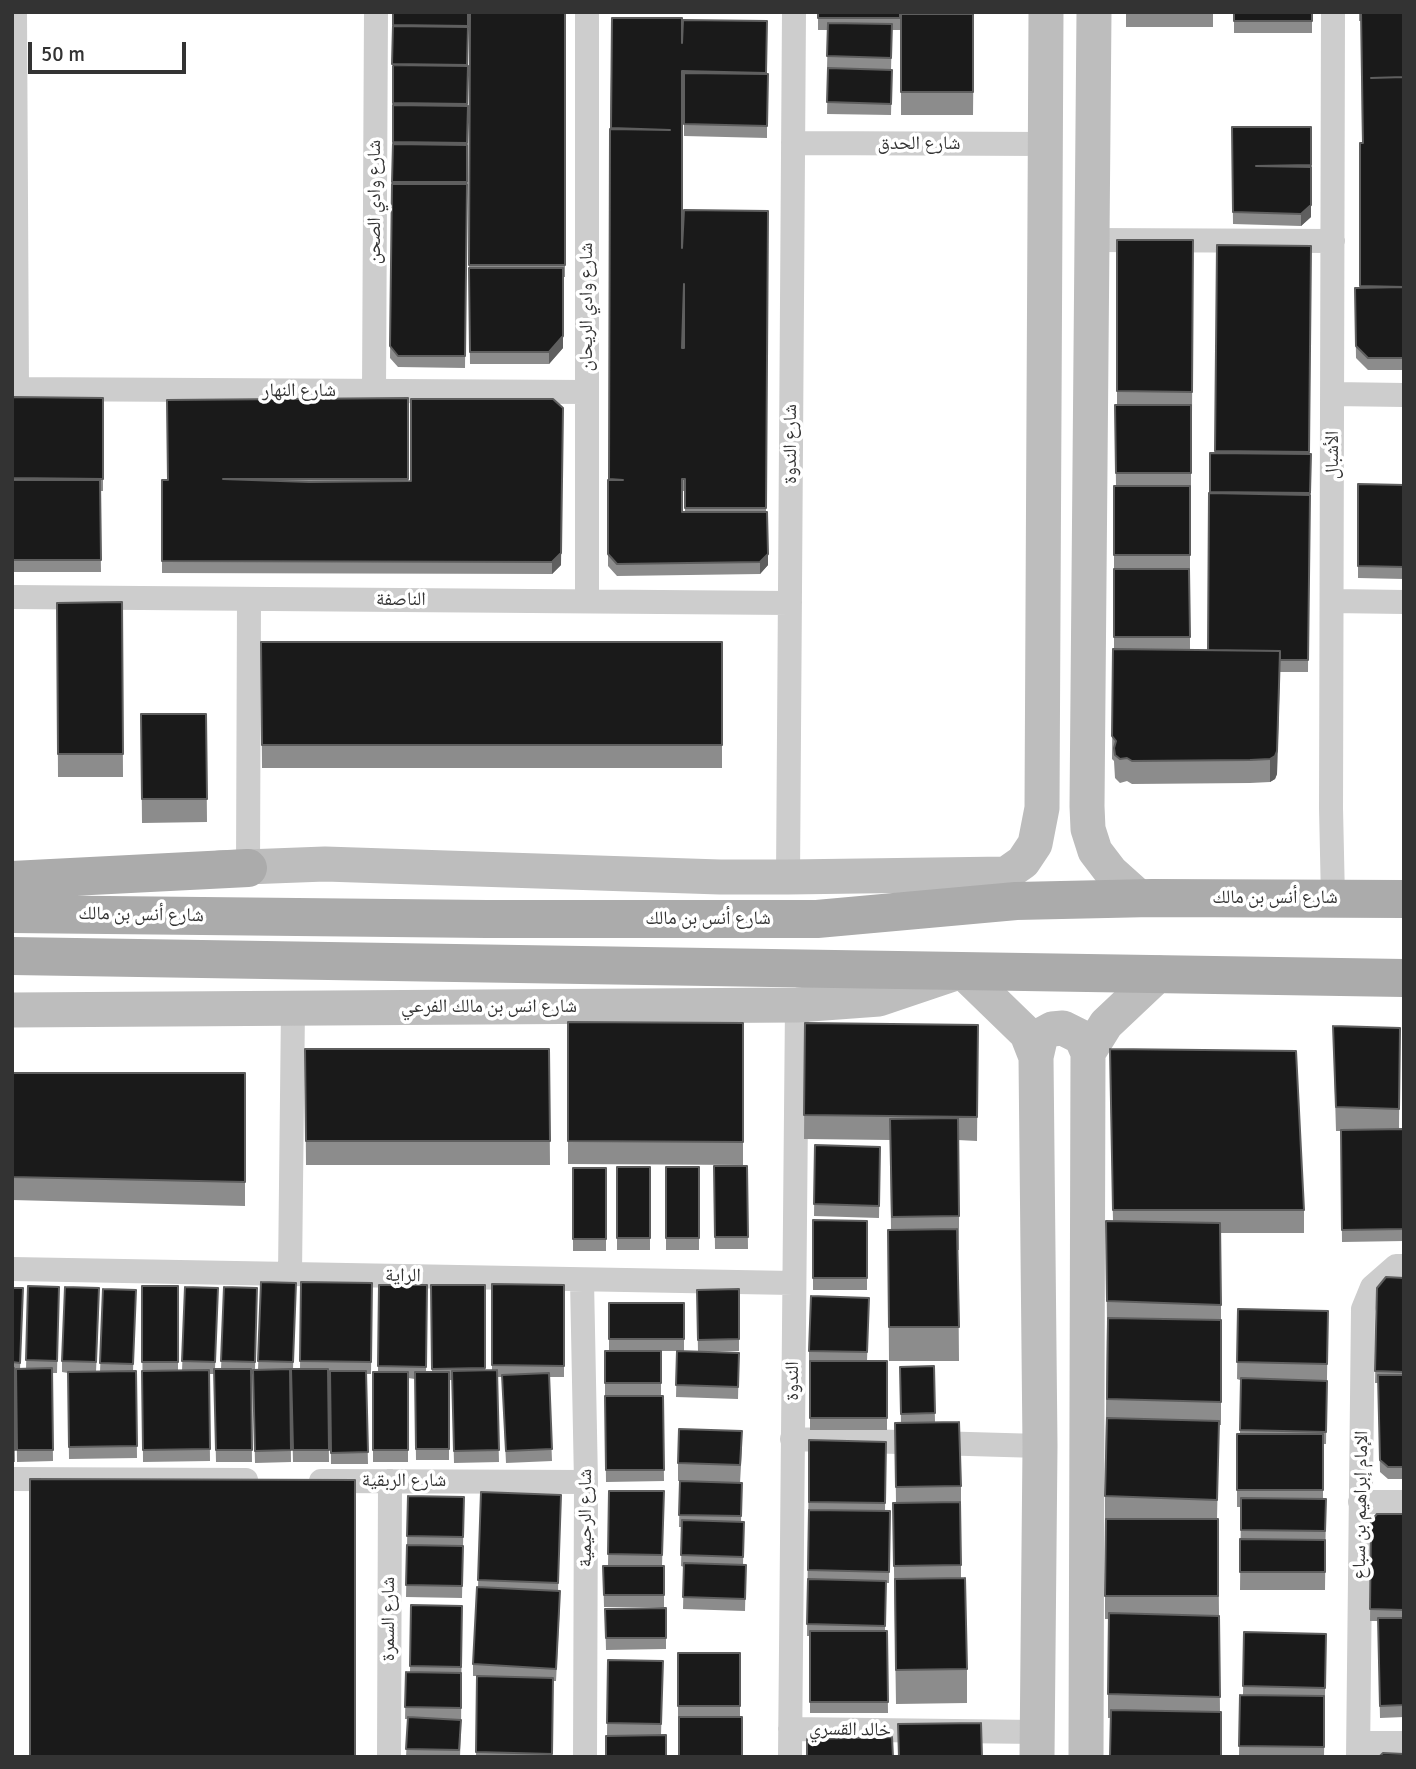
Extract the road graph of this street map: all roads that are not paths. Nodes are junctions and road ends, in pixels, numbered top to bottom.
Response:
1 (15, 12) edge
2 (376, 12) edge
3 (587, 12) edge
4 (794, 12) edge
5 (1046, 12) edge
6 (1094, 12) edge
7 (1333, 12) edge
8 (793, 143) junction
9 (1046, 144) junction
10 (1092, 240) junction
11 (1333, 241) junction
12 (15, 389) edge
13 (374, 391) junction
14 (587, 392) junction
15 (1333, 394) junction
16 (1404, 395) edge
17 (12, 597) edge
18 (249, 599) junction
19 (587, 601) junction
20 (1332, 601) junction
21 (1404, 602) edge
22 (790, 603) junction
23 (12, 863) edge
24 (248, 868) junction
25 (720, 877) junction
26 (788, 877) junction
27 (12, 880) edge
28 (1140, 898) junction
29 (1333, 899) junction
30 (1404, 899) edge
31 (1016, 901) junction
32 (12, 914) edge
33 (12, 956) edge
34 (962, 971) junction
35 (1160, 973) junction
36 (1404, 978) edge
37 (12, 988) edge
38 (797, 1005) junction
39 (293, 1009) junction
40 (12, 1010) edge
41 (1088, 1053) junction
42 (1036, 1057) junction
43 (1400, 1266) edge
44 (12, 1269) edge
45 (290, 1274) junction
46 (582, 1280) junction
47 (793, 1283) junction
48 (792, 1439) junction
49 (1040, 1446) junction
50 (12, 1479) edge
51 (264, 1480) edge
52 (292, 1480) edge
53 (390, 1481) junction
54 (586, 1482) junction
55 (1360, 1502) junction
56 (1404, 1502) edge
57 (790, 1729) junction
58 (1404, 1743) edge
59 (1037, 1744) edge
60 (1359, 1750) edge
61 (389, 1757) edge
62 (585, 1757) edge
63 (790, 1757) edge
64 (1086, 1757) edge

1 - 12 street
2 - 13 street, شارع وادي الصحن
3 - 14 street, شارع وادي الريحان
4 - 8 street, شارع الندوة
5 - 9 street
6 - 10 street
7 - 11 street, الأشبال
8 - 9 street, شارع الحدق
8 - 22 street, شارع الندوة
9 - 26 street
10 - 11 street
10 - 28 street
11 - 15 street, الأشبال
12 - 13 street, شارع النهار
13 - 14 street, شارع النهار
14 - 19 street, شارع وادي الريحان
15 - 16 street
15 - 20 street, الأشبال
17 - 18 street, الناصفة
18 - 19 street, الناصفة
18 - 24 street
19 - 22 street, الناصفة
20 - 21 street
20 - 29 street, الأشبال
22 - 26 street, شارع الندوة
23 - 24 street
24 - 25 street
24 - 27 main road
25 - 26 street
25 - 31 street
28 - 29 main road, شارع أنس بن مالك
28 - 31 main road, شارع أنس بن مالك
29 - 30 main road, شارع أنس بن مالك
31 - 32 main road, شارع أنس بن مالك
33 - 34 main road
34 - 35 main road
34 - 38 street, شارع انس بن مالك الفرعي
34 - 42 street
35 - 36 main road
35 - 41 street
37 - 39 street
38 - 39 street, شارع انس بن مالك الفرعي
38 - 47 street, الندوة
39 - 40 street, شارع انس بن مالك الفرعي
39 - 45 street
41 - 42 street
41 - 64 street
42 - 49 street
43 - 55 street, الإمام إبراهيم بن سباع
44 - 45 street, الراية
45 - 46 street, الراية
46 - 47 street, الراية
46 - 54 street, شارع الرحيمية
47 - 48 street, الندوة
48 - 49 street
48 - 57 street, الندوة
49 - 59 street
50 - 51 street
52 - 53 street, شارع الربقية
53 - 54 street, شارع الربقية
53 - 61 street, شارع السمرة
54 - 62 street, شارع الرحيمية
55 - 56 street
55 - 60 street, الإمام إبراهيم بن سباع
57 - 59 street, خالد القسري
57 - 63 street, الندوة
58 - 60 street

